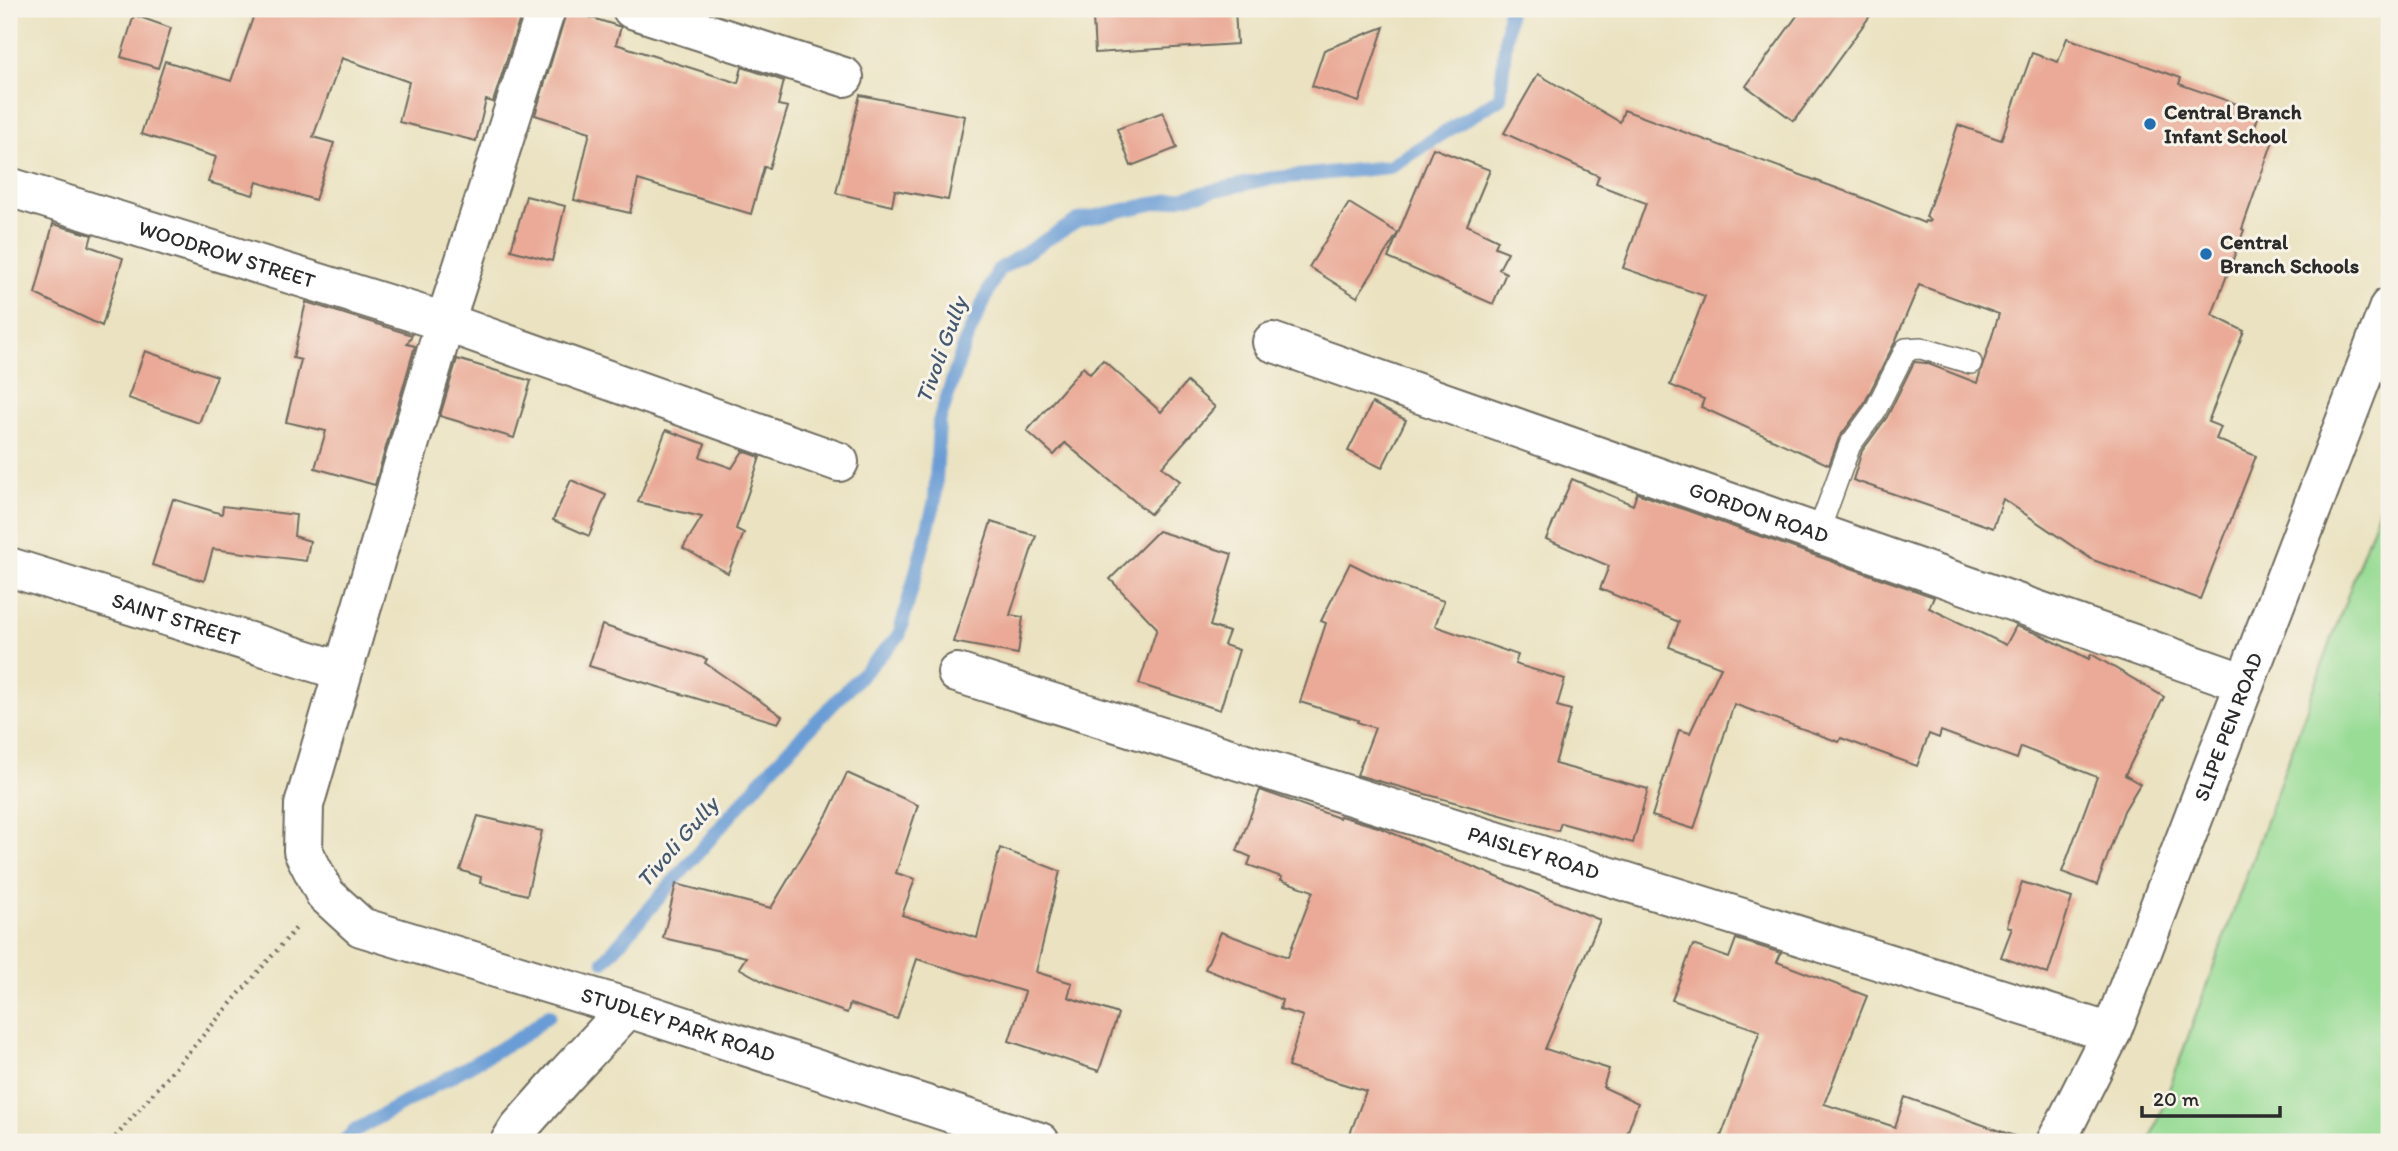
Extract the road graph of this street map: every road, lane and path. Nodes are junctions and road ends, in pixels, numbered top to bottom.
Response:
1 (545, 9) edge
2 (632, 9) edge
3 (844, 77) dead end
4 (9, 187) edge
5 (2389, 306) edge
6 (445, 322) junction
7 (1272, 342) dead end
8 (1972, 363) dead end
9 (839, 462) dead end
10 (1818, 533) junction
11 (9, 567) edge
12 (342, 671) junction
13 (957, 673) dead end
14 (2245, 683) junction
15 (325, 894) junction
16 (628, 1008) junction
17 (2111, 1033) junction
18 (111, 1142) edge
19 (510, 1142) edge
20 (1040, 1142) edge
21 (2056, 1142) edge

1 - 6 street
2 - 3 street
4 - 6 street, WOODROW STREET
5 - 14 street, SLIPE PEN ROAD
6 - 9 street, WOODROW STREET
6 - 12 street
7 - 10 street, GORDON ROAD
8 - 10 lane
10 - 14 street, GORDON ROAD
11 - 12 street, SAINT STREET
12 - 15 street
13 - 17 street, PAISLEY ROAD
14 - 17 street, SLIPE PEN ROAD
15 - 16 street, STUDLEY PARK ROAD
15 - 18 path
16 - 19 street
16 - 20 street, STUDLEY PARK ROAD
17 - 21 street, SLIPE PEN ROAD

